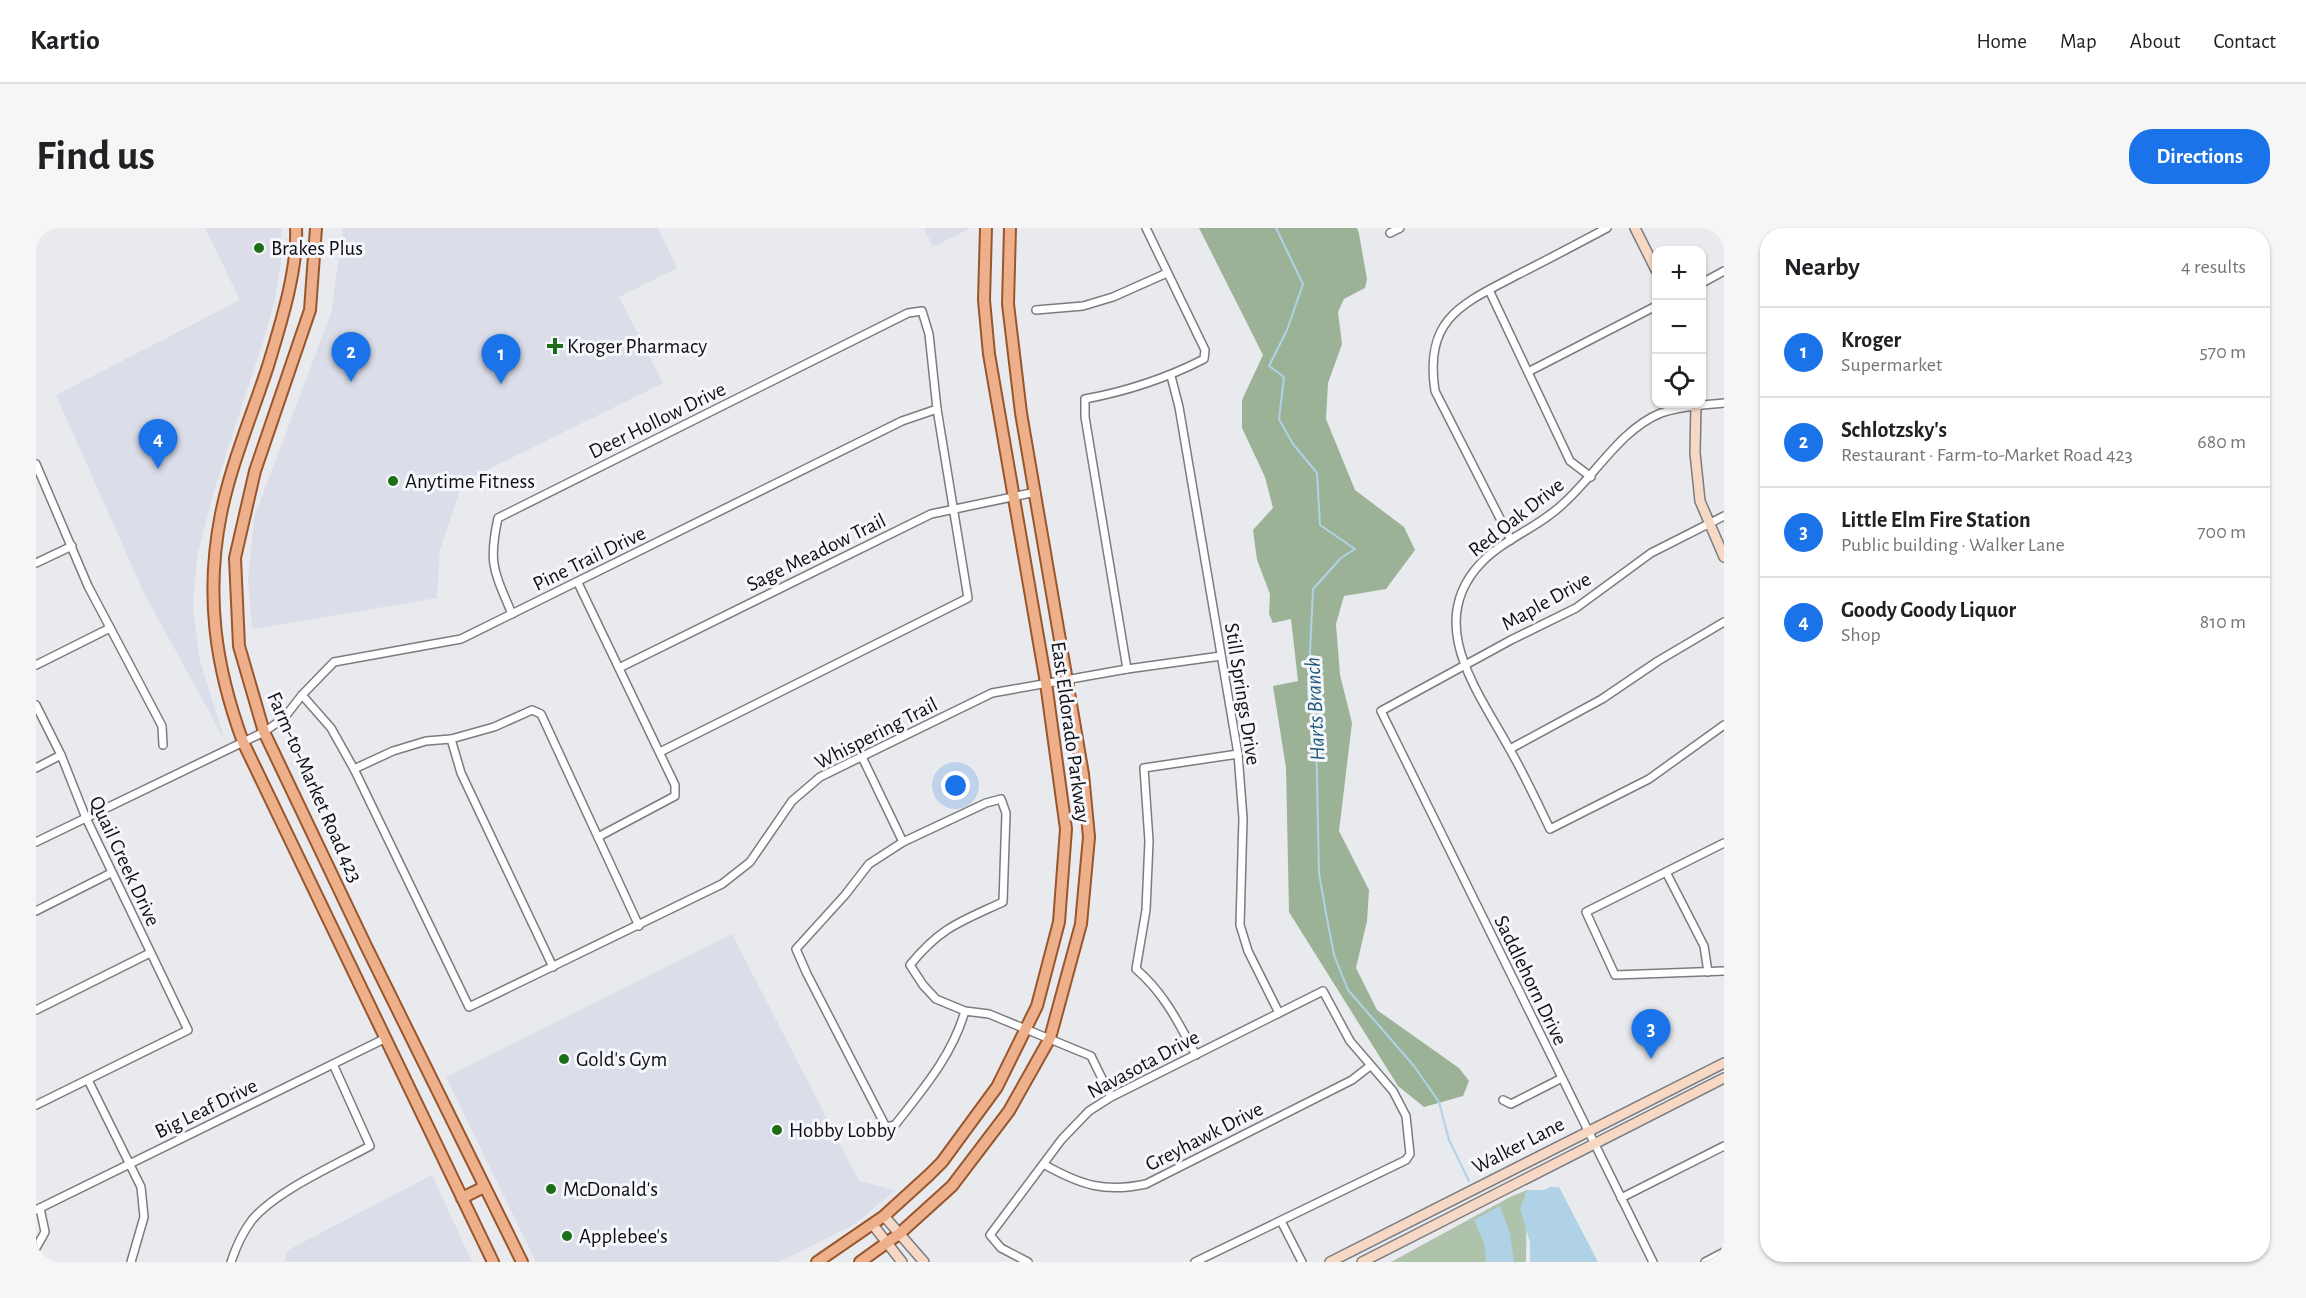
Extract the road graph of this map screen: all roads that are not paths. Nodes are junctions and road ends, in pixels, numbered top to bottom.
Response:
1 (296, 228) edge
2 (316, 228) edge
3 (986, 228) edge
4 (1010, 228) edge
5 (1146, 228) edge
6 (1401, 228) edge
7 (1607, 228) edge
8 (1635, 228) edge
9 (1390, 233) dead end
10 (1652, 262) edge
11 (1724, 271) edge
12 (1167, 273) junction
13 (1706, 280) edge
14 (1489, 290) junction
15 (1652, 308) edge
16 (1036, 310) dead end
17 (1528, 372) junction
18 (1171, 376) junction
19 (1724, 403) edge
20 (1706, 404) edge
21 (1683, 408) edge
22 (1696, 408) edge
23 (937, 409) junction
24 (36, 464) edge
25 (236, 464) junction
26 (255, 471) junction
27 (1591, 477) junction
28 (1036, 492) junction
29 (1013, 496) junction
30 (956, 508) junction
31 (1724, 516) edge
32 (1710, 524) junction
33 (1510, 540) junction
34 (72, 546) junction
35 (1724, 557) edge
36 (36, 563) edge
37 (578, 583) junction
38 (512, 614) junction
39 (1724, 622) edge
40 (110, 628) junction
41 (1221, 656) junction
42 (36, 664) edge
43 (1463, 665) junction
44 (620, 668) junction
45 (1127, 669) junction
46 (1065, 680) junction
47 (1046, 683) junction
48 (302, 695) junction
49 (36, 705) edge
50 (1381, 711) joint
51 (1724, 725) edge
52 (264, 732) junction
53 (451, 739) junction
54 (243, 742) junction
55 (163, 745) dead end
56 (1510, 749) junction
57 (660, 752) junction
58 (1238, 754) junction
59 (61, 756) junction
60 (862, 757) junction
61 (36, 768) edge
62 (354, 769) junction
63 (86, 818) junction
64 (598, 837) junction
65 (36, 842) edge
66 (903, 842) junction
67 (1724, 843) edge
68 (1666, 872) junction
69 (111, 873) junction
70 (36, 911) edge
71 (639, 926) junction
72 (366, 946) junction
73 (150, 953) junction
74 (346, 955) junction
75 (553, 967) junction
76 (1724, 971) edge
77 (1708, 972) junction
78 (36, 1010) edge
79 (965, 1011) junction
80 (1279, 1012) junction
81 (1028, 1029) junction
82 (386, 1038) junction
83 (1050, 1038) junction
84 (1196, 1055) junction
85 (1724, 1063) edge
86 (333, 1065) junction
87 (1370, 1066) junction
88 (1562, 1078) junction
89 (1724, 1078) edge
90 (88, 1080) junction
91 (1111, 1097) junction
92 (1503, 1100) dead end
93 (36, 1105) edge
94 (1587, 1130) junction
95 (1594, 1143) junction
96 (1724, 1146) edge
97 (129, 1164) junction
98 (1045, 1165) junction
99 (484, 1187) junction
100 (462, 1198) junction
101 (1621, 1198) junction
102 (38, 1209) edge
103 (884, 1216) junction
104 (1281, 1221) junction
105 (873, 1225) junction
106 (899, 1234) junction
107 (887, 1243) junction
108 (36, 1248) edge
109 (1724, 1252) edge
110 (131, 1262) edge
111 (231, 1262) edge
112 (493, 1262) edge
113 (522, 1262) edge
114 (817, 1262) edge
115 (860, 1262) edge
116 (902, 1262) edge
117 (924, 1262) edge
118 (1028, 1262) edge
119 (1195, 1262) edge
120 (1302, 1262) edge
121 (1330, 1262) edge
122 (1362, 1262) edge
123 (1653, 1262) edge
124 (1705, 1262) edge

1 - 25 main road, Farm-to-Market Road 423
2 - 26 main road, Farm-to-Market Road 423
3 - 29 main road, East Eldorado Parkway
4 - 28 main road, East Eldorado Parkway
5 - 12 street
6 - 9 street
7 - 14 street
8 - 10 street
11 - 13 street
12 - 16 street
12 - 18 street
14 - 17 street
14 - 33 street
15 - 17 street
17 - 27 street
18 - 41 street, Still Springs Drive
18 - 45 street
19 - 20 street, Red Oak Drive
21 - 27 street, Red Oak Drive
22 - 32 street
23 - 30 street
23 - 37 street, Pine Trail Drive
23 - 38 street, Deer Hollow Drive
24 - 34 street
25 - 26 main road
25 - 54 main road, Farm-to-Market Road 423
26 - 52 main road, Farm-to-Market Road 423
27 - 33 street, Red Oak Drive
28 - 29 street, Sage Meadow Trail
28 - 46 main road, East Eldorado Parkway
29 - 30 street, Sage Meadow Trail
29 - 47 main road, East Eldorado Parkway
30 - 44 street, Sage Meadow Trail
30 - 57 street
31 - 32 street, Maple Drive
32 - 35 street
32 - 43 street, Maple Drive
33 - 43 street, Red Oak Drive
34 - 36 street
34 - 40 street
37 - 38 street, Pine Trail Drive
37 - 44 street
38 - 48 street, Pine Trail Drive
39 - 56 street
40 - 42 street
40 - 55 street
41 - 45 street, Whispering Trail
41 - 58 street, Still Springs Drive
43 - 50 street, Maple Drive
43 - 56 street, Red Oak Drive
44 - 57 street
45 - 46 street, Whispering Trail
46 - 47 street, Whispering Trail
46 - 83 main road, East Eldorado Parkway
47 - 60 street, Whispering Trail
47 - 81 main road, East Eldorado Parkway
48 - 52 street, Pine Trail Drive
48 - 62 street
49 - 59 street, Quail Creek Drive
50 - 88 street, Saddlehorn Drive
51 - 56 street, Red Oak Drive
52 - 54 street, Pine Trail Drive
52 - 72 main road, Farm-to-Market Road 423
53 - 62 street
53 - 64 street
53 - 75 street
54 - 63 street, Pine Trail Drive
54 - 74 main road, Farm-to-Market Road 423
57 - 64 street
58 - 80 street, Still Springs Drive
58 - 84 street
59 - 61 street
59 - 63 street, Quail Creek Drive
60 - 66 street
60 - 71 street, Whispering Trail
62 - 75 street, Whispering Trail
63 - 65 street, Pine Trail Drive
63 - 69 street, Quail Creek Drive
64 - 71 street
66 - 79 street
66 - 79 street
67 - 68 street
68 - 77 street
68 - 77 street
69 - 70 street
69 - 73 street, Quail Creek Drive
71 - 75 street, Whispering Trail
72 - 74 main road
72 - 99 main road, Farm-to-Market Road 423
73 - 78 street
73 - 90 street, Quail Creek Drive
74 - 82 main road, Farm-to-Market Road 423
76 - 77 street
79 - 81 street
80 - 84 street, Navasota Drive
80 - 87 street, Navasota Drive
81 - 83 street
81 - 103 main road, East Eldorado Parkway
82 - 86 street, Big Leaf Drive
82 - 100 main road, Farm-to-Market Road 423
83 - 91 street
83 - 106 main road, East Eldorado Parkway
84 - 91 street, Navasota Drive
85 - 94 street, Walker Lane
86 - 97 street, Big Leaf Drive
86 - 111 street
87 - 98 street, Greyhawk Drive
87 - 104 street
88 - 92 street
88 - 94 street, Saddlehorn Drive
89 - 95 street, Walker Lane
90 - 93 street
90 - 97 street
91 - 98 street, Navasota Drive
94 - 95 street, Saddlehorn Drive
94 - 121 street, Walker Lane
95 - 101 street, Saddlehorn Drive
95 - 122 street, Walker Lane
96 - 101 street
97 - 102 street, Big Leaf Drive
97 - 110 street
98 - 118 street, Navasota Drive
99 - 100 main road
99 - 113 main road, Farm-to-Market Road 423
100 - 112 main road, Farm-to-Market Road 423
101 - 123 street, Saddlehorn Drive
102 - 108 street, Big Leaf Drive
103 - 105 main road, East Eldorado Parkway
103 - 106 street
104 - 119 street
104 - 120 street
105 - 107 street
105 - 114 main road, East Eldorado Parkway
106 - 107 main road, East Eldorado Parkway
106 - 117 street
107 - 115 main road, East Eldorado Parkway
107 - 116 street
109 - 124 street

